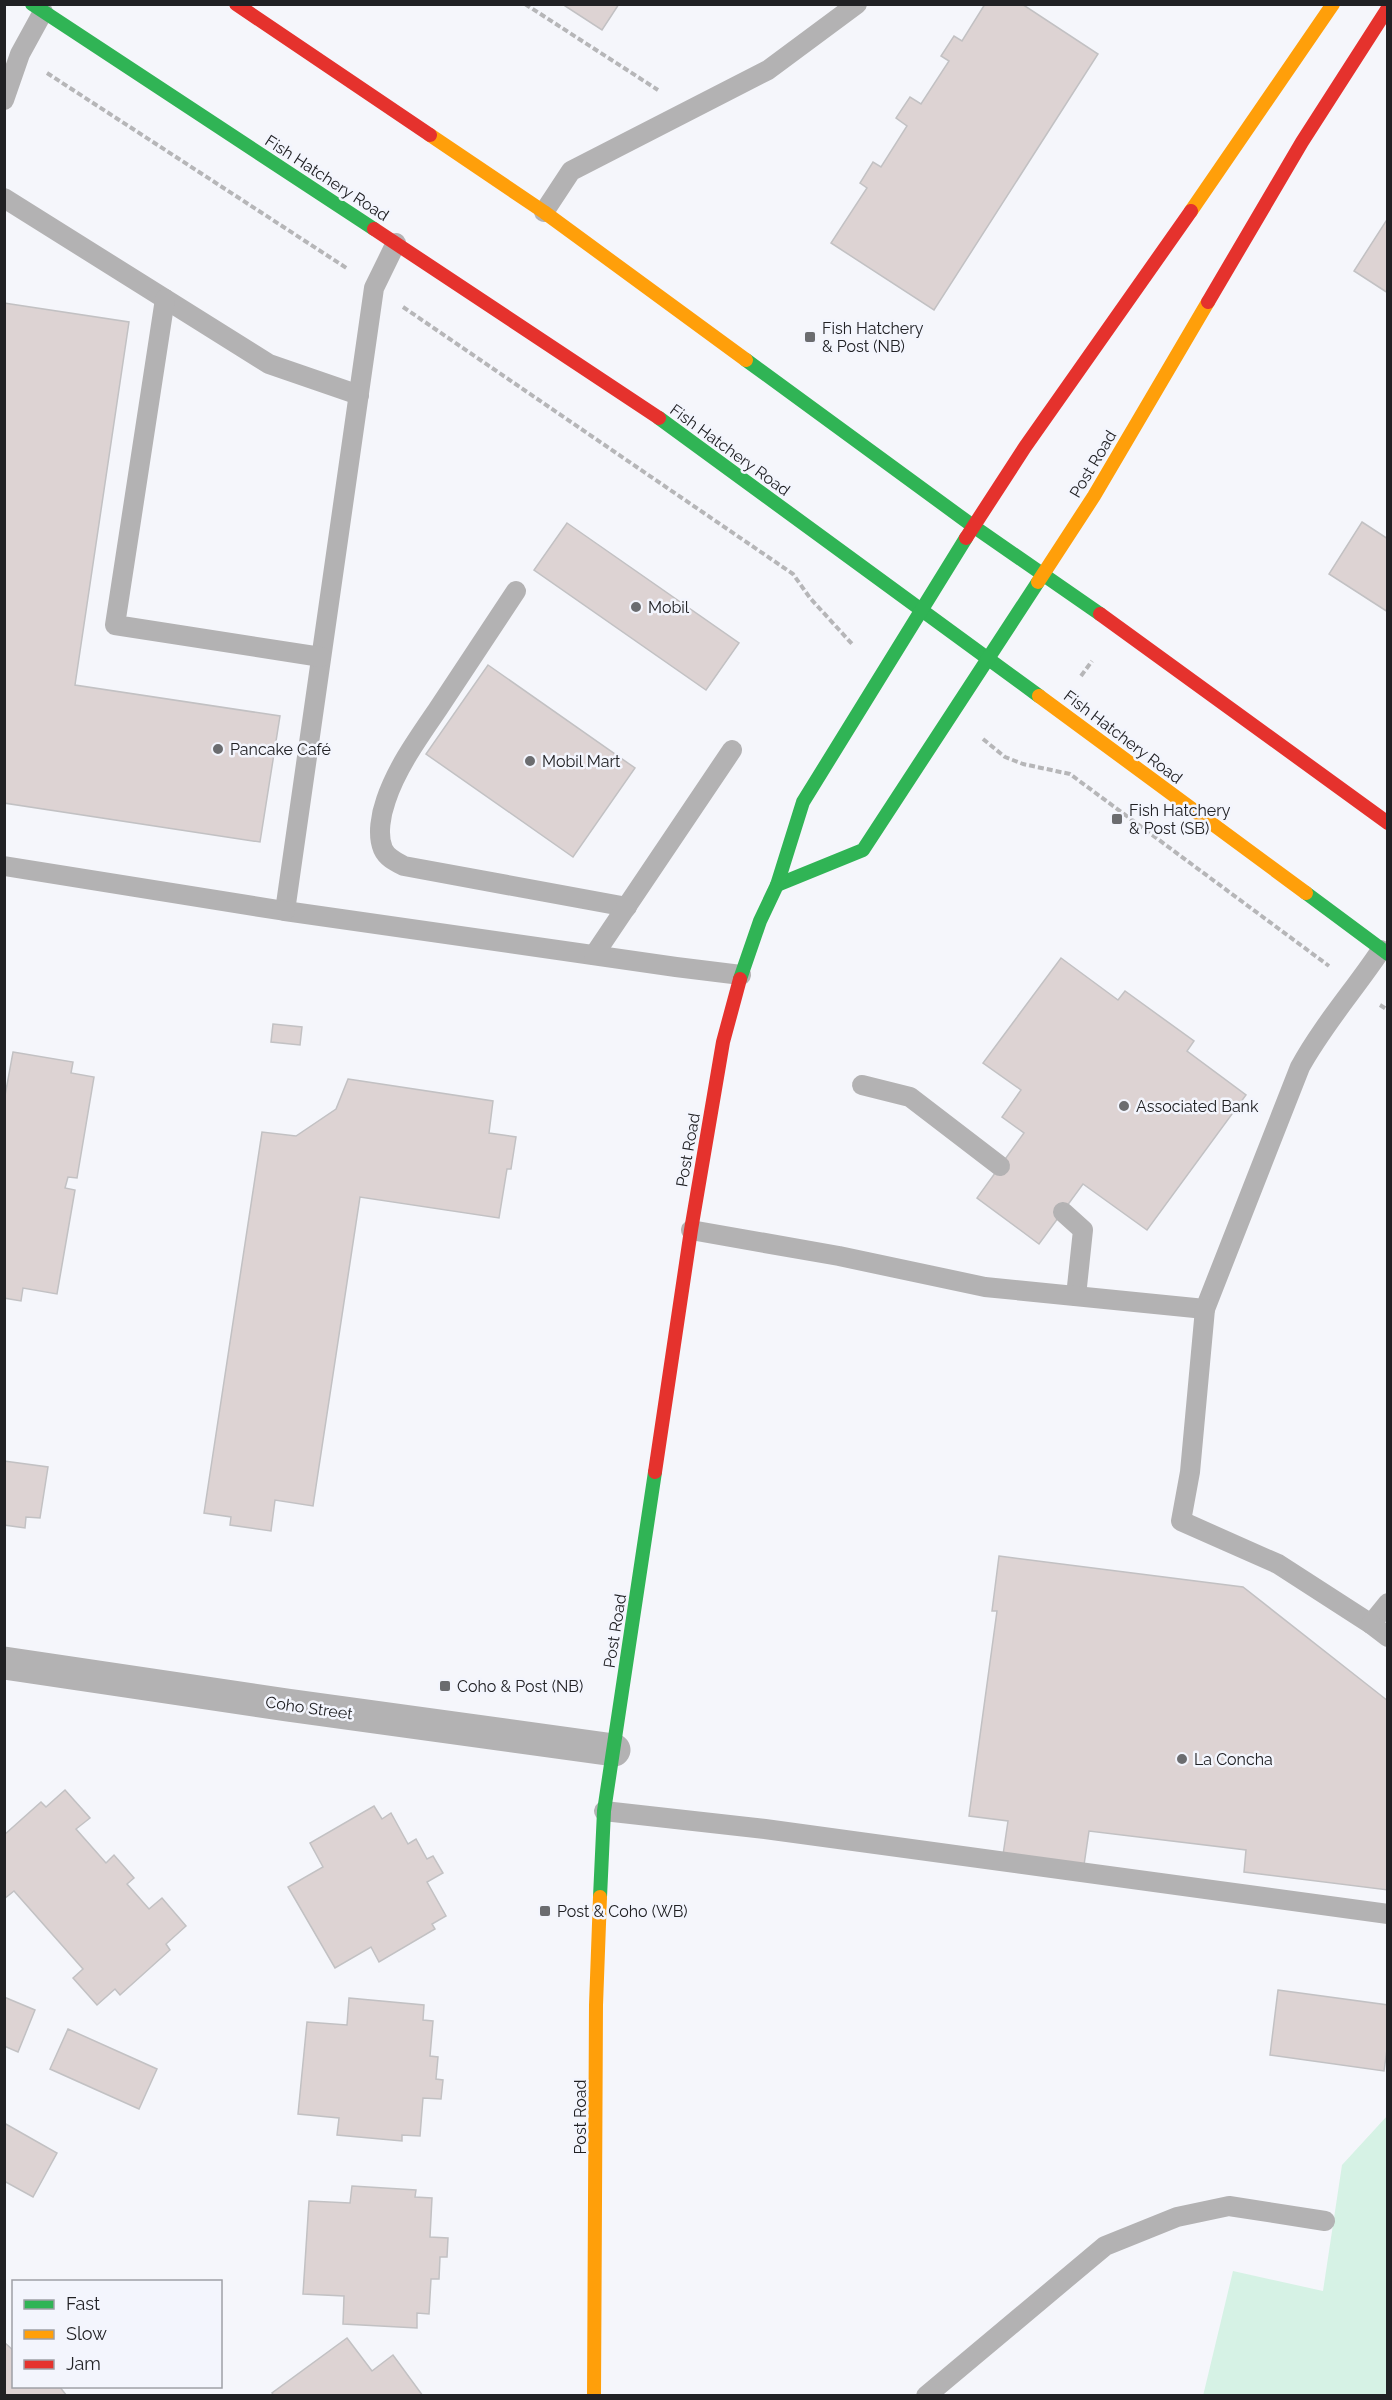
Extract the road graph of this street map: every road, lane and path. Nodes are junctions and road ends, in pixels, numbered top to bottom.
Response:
1 (236, 4) edge
2 (525, 4) edge
3 (857, 4) edge
4 (1332, 4) edge
5 (42, 7) edge
6 (1388, 8) edge
7 (46, 73) dead end
8 (4, 100) edge
9 (690, 110) junction
10 (4, 198) edge
11 (544, 212) junction
12 (396, 243) junction
13 (354, 273) dead end
14 (165, 299) junction
15 (408, 311) dead end
16 (359, 395) junction
17 (973, 526) junction
18 (1041, 575) junction
19 (516, 591) dead end
20 (921, 609) junction
21 (861, 651) dead end
22 (321, 657) junction
23 (988, 657) junction
24 (1092, 661) dead end
25 (1081, 676) dead end
26 (978, 734) dead end
27 (732, 750) dead end
28 (1388, 823) edge
29 (4, 866) edge
30 (777, 885) junction
31 (627, 907) junction
32 (285, 911) junction
33 (1384, 952) edge
34 (594, 955) junction
35 (1323, 962) dead end
36 (741, 975) junction
37 (862, 1085) dead end
38 (1000, 1166) dead end
39 (1063, 1212) dead end
40 (691, 1230) junction
41 (1076, 1296) junction
42 (1205, 1309) junction
43 (1388, 1602) edge
44 (1371, 1624) junction
45 (1388, 1636) edge
46 (4, 1663) edge
47 (614, 1750) junction
48 (604, 1811) junction
49 (1388, 1914) edge
50 (1325, 2221) dead end
51 (594, 2396) edge
52 (926, 2396) edge

1 - 11 street
2 - 9 path
3 - 9 lane
4 - 17 street, Post Road
5 - 8 lane
5 - 12 street, Fish Hatchery Road
6 - 18 street, Post Road
7 - 13 path
9 - 11 lane
10 - 14 lane
11 - 17 street
12 - 16 lane
12 - 20 street, Fish Hatchery Road
14 - 16 lane
14 - 22 lane
15 - 21 path
16 - 22 lane
17 - 18 street
17 - 20 street, Post Road
18 - 23 street, Post Road
18 - 28 street
19 - 31 lane
20 - 23 street, Fish Hatchery Road
20 - 30 street, Post Road
22 - 32 lane
23 - 30 street, Post Road
23 - 33 street, Fish Hatchery Road
24 - 25 path
26 - 35 path
27 - 31 lane
29 - 32 lane
30 - 36 street, Post Road
31 - 34 lane
32 - 34 lane
33 - 42 lane
34 - 36 lane
36 - 40 street, Post Road
37 - 38 lane
39 - 41 lane
40 - 41 lane
40 - 47 street, Post Road
41 - 42 lane
42 - 44 lane
43 - 44 lane
44 - 45 lane
46 - 47 street, Coho Street
47 - 48 street, Post Road
48 - 49 lane
48 - 51 street, Post Road
50 - 52 lane

